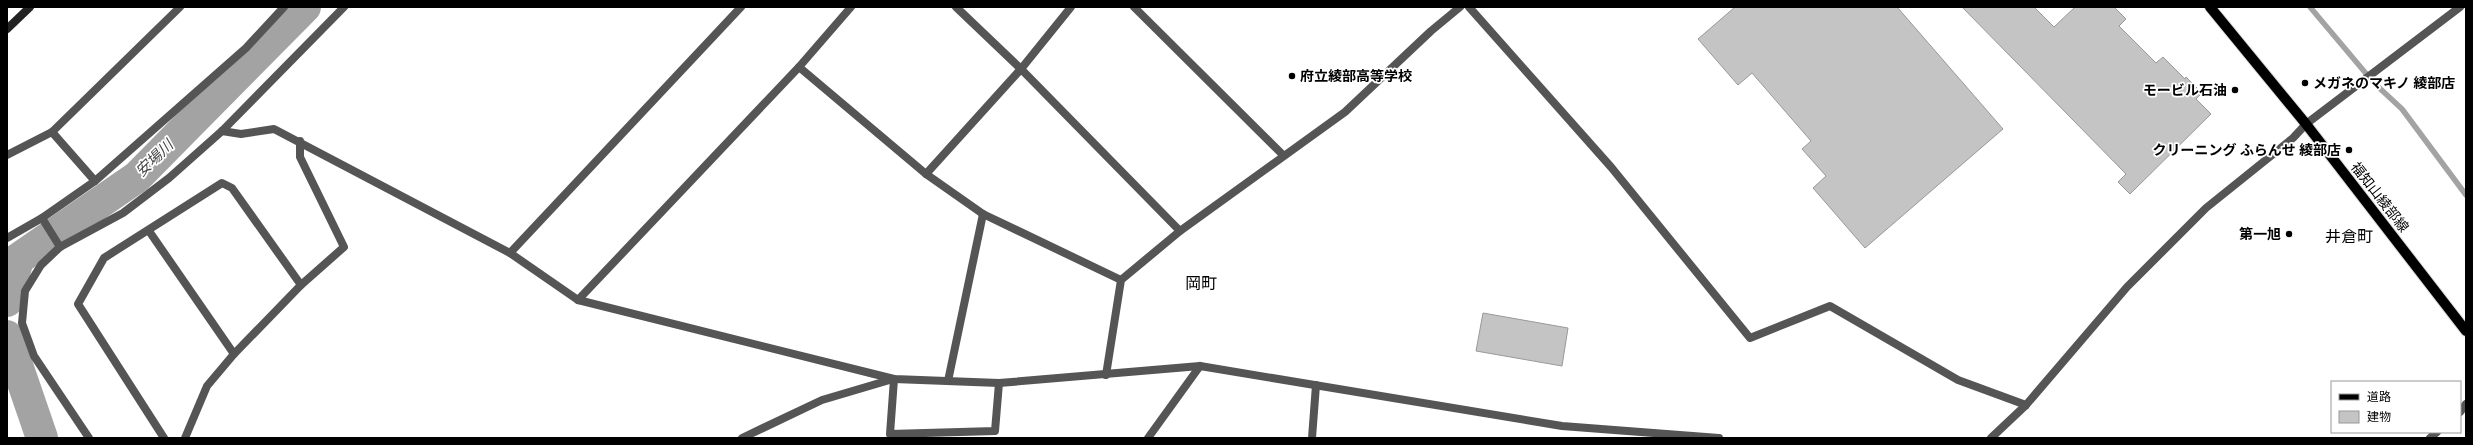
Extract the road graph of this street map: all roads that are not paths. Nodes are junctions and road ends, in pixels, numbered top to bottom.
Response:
1 (30, 7) edge
2 (180, 7) edge
3 (284, 7) edge
4 (344, 7) edge
5 (741, 7) edge
6 (851, 7) edge
7 (956, 7) edge
8 (1071, 7) edge
9 (1134, 7) edge
10 (1460, 7) edge
11 (1469, 7) edge
12 (2210, 7) edge
13 (2460, 7) edge
14 (7, 29) edge
15 (799, 67) junction
16 (1021, 69) junction
17 (2306, 124) junction
18 (222, 131) junction
19 (52, 132) junction
20 (300, 141) junction
21 (7, 155) edge
22 (1284, 155) junction
23 (926, 174) junction
24 (96, 181) junction
25 (983, 214) junction
26 (42, 218) junction
27 (149, 231) junction
28 (1180, 231) junction
29 (7, 238) edge
30 (60, 247) junction
31 (510, 253) junction
32 (1121, 280) junction
33 (301, 285) junction
34 (578, 300) junction
35 (2466, 331) edge
36 (234, 354) junction
37 (1200, 366) junction
38 (1106, 375) junction
39 (894, 379) junction
40 (948, 381) junction
41 (999, 383) junction
42 (1316, 385) junction
43 (2026, 405) junction
44 (89, 438) edge
45 (164, 438) edge
46 (185, 438) edge
47 (742, 438) edge
48 (1148, 438) edge
49 (1312, 438) edge
50 (1720, 438) edge
51 (1991, 438) edge

1 - 14 main road
2 - 19 street
3 - 24 street
4 - 18 street
5 - 31 street
6 - 15 street
7 - 16 street
8 - 16 street
9 - 22 street
10 - 22 street
11 - 43 street
12 - 17 main road, 福知山綾部線
13 - 17 street
15 - 23 street
15 - 34 street
16 - 23 street
16 - 28 street
17 - 35 main road, 福知山綾部線
17 - 43 street
18 - 20 street
18 - 30 street
19 - 21 street
19 - 24 street
20 - 31 street
20 - 33 street
22 - 28 street
23 - 25 street
24 - 26 street
25 - 32 street
25 - 40 street
26 - 29 street
26 - 30 street
27 - 33 street
27 - 36 street
27 - 45 street
28 - 32 street
30 - 44 street
31 - 34 street
32 - 38 street
33 - 36 street
34 - 39 street
36 - 46 street
37 - 38 street
37 - 42 street
37 - 48 street
38 - 41 street
39 - 40 street
39 - 41 street
39 - 47 street
40 - 41 street
42 - 49 street
42 - 50 street
43 - 51 street

